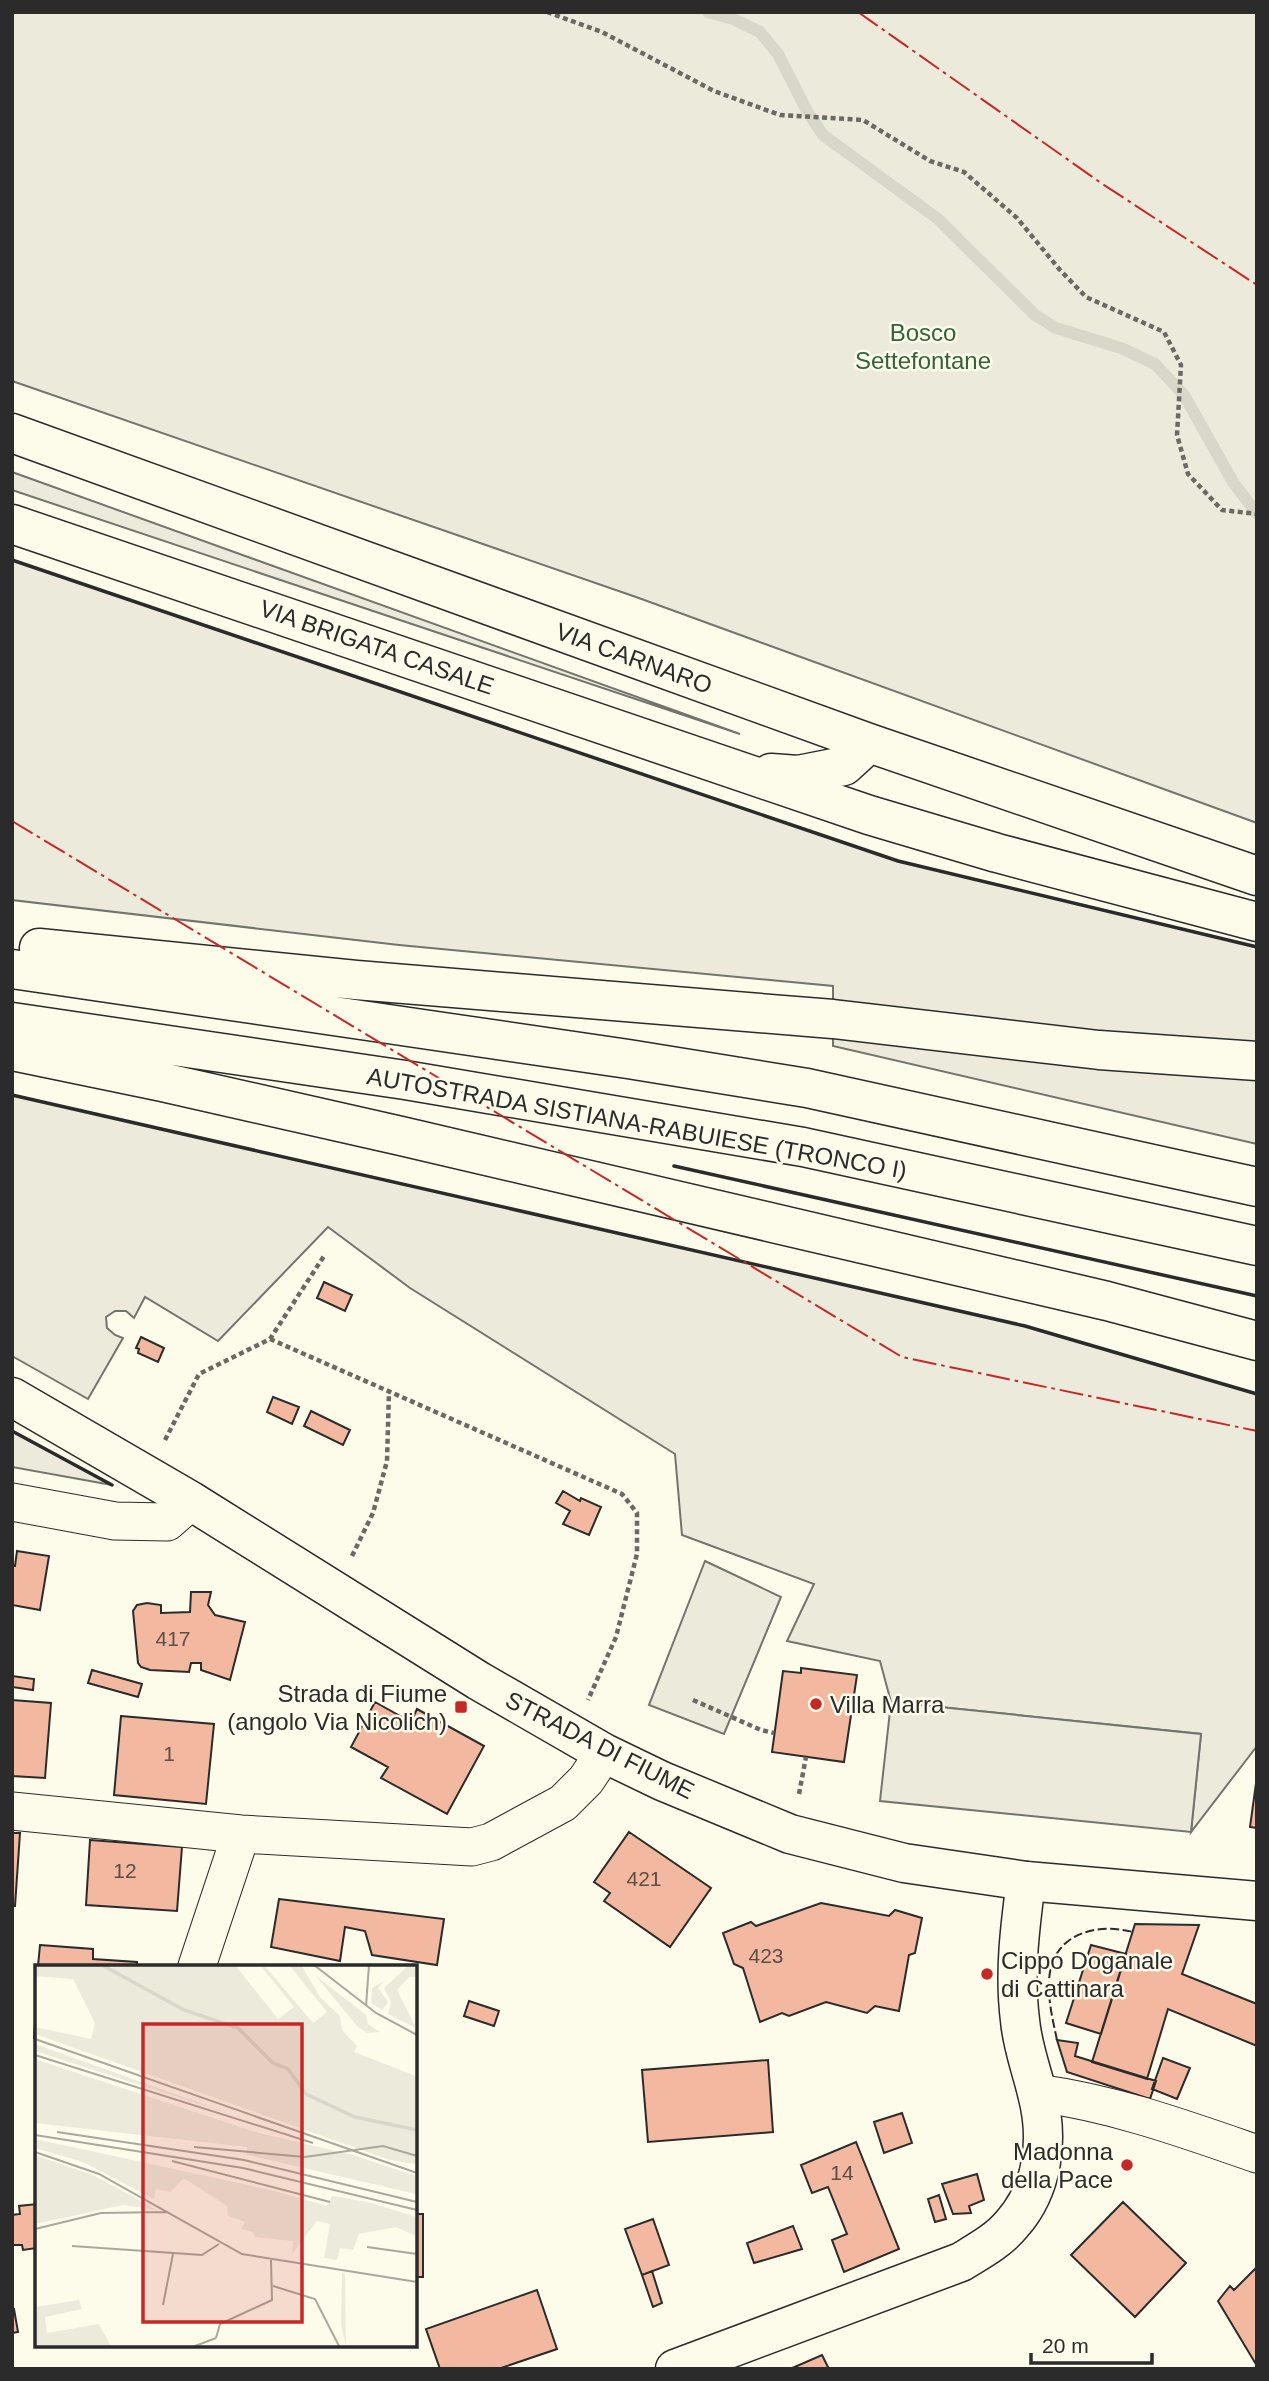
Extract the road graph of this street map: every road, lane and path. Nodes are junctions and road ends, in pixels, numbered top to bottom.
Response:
1 (547, 12) edge
2 (12, 433) edge
3 (1257, 514) edge
4 (12, 524) edge
5 (869, 743) junction
6 (741, 771) junction
7 (1257, 876) edge
8 (1257, 922) edge
9 (12, 946) edge
10 (12, 969) edge
11 (12, 1022) edge
12 (12, 1051) edge
13 (1257, 1060) edge
14 (1257, 1187) edge
15 (1253, 1246) edge
16 (324, 1256) dead end
17 (270, 1339) junction
18 (1257, 1341) edge
19 (389, 1392) junction
20 (12, 1397) edge
21 (147, 1475) junction
22 (191, 1501) junction
23 (12, 1502) edge
24 (334, 1591) junction
25 (693, 1700) dead end
26 (774, 1733) dead end
27 (589, 1744) junction
28 (806, 1757) dead end
29 (798, 1796) dead end
30 (12, 1811) edge
31 (241, 1834) junction
32 (1026, 1881) junction
33 (1257, 1901) edge
34 (197, 1965) edge
35 (1037, 2092) junction
36 (1257, 2154) edge
37 (675, 2369) edge

1 - 3 path
2 - 5 main road, VIA CARNARO
4 - 6 main road, VIA BRIGATA CASALE
5 - 6 main road
5 - 7 main road, VIA CARNARO
6 - 8 main road
9 - 13 main road
10 - 14 main road
11 - 15 main road, AUTOSTRADA SISTIANA-RABUIESE (TRONCO I)
12 - 18 main road
16 - 17 path
17 - 19 path
17 - 21 path
19 - 24 path
19 - 27 path
20 - 21 main road, STRADA DI FIUME
21 - 22 main road, STRADA DI FIUME
22 - 23 street
22 - 24 main road, STRADA DI FIUME
24 - 27 main road, STRADA DI FIUME
25 - 26 path
27 - 31 street
27 - 32 main road, STRADA DI FIUME
28 - 29 path
30 - 31 street
31 - 34 street
32 - 33 main road, STRADA DI FIUME
32 - 35 main road
35 - 36 street
35 - 37 main road

